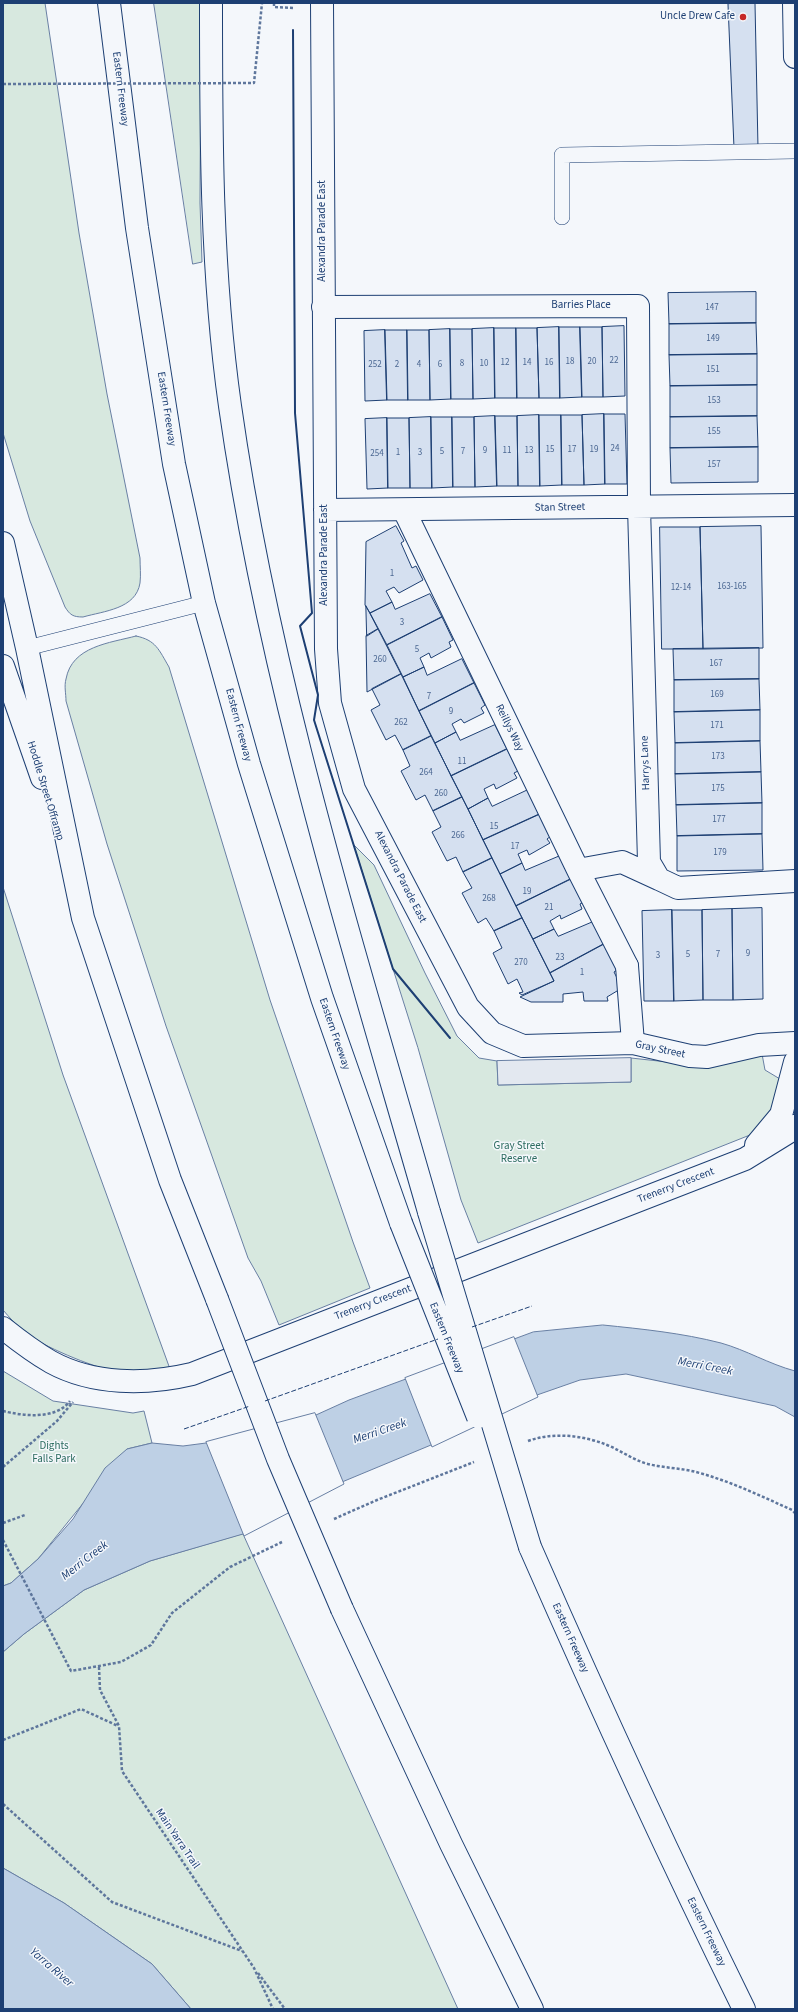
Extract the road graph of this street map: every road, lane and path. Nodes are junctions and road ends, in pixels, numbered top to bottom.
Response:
1 (109, 3) edge
2 (212, 3) edge
3 (262, 3) edge
4 (322, 3) edge
5 (794, 3) edge
6 (795, 57) edge
7 (3, 84) edge
8 (795, 151) edge
9 (562, 218) dead end
10 (323, 307) junction
11 (795, 505) edge
12 (639, 507) junction
13 (325, 510) junction
14 (404, 510) junction
15 (3, 543) edge
16 (204, 603) junction
17 (27, 648) junction
18 (3, 666) edge
19 (578, 870) junction
20 (659, 879) junction
21 (795, 881) edge
22 (83, 918) junction
23 (795, 1042) edge
24 (633, 1044) junction
25 (523, 1046) joint
26 (795, 1062) edge
27 (795, 1126) edge
28 (745, 1159) junction
29 (3, 1328) edge
30 (70, 1400) dead end
31 (71, 1404) dead end
32 (3, 1410) edge
33 (522, 1443) dead end
34 (479, 1460) dead end
35 (3, 1467) edge
36 (795, 1513) edge
37 (25, 1515) dead end
38 (328, 1522) dead end
39 (3, 1523) edge
40 (3, 1540) edge
41 (285, 1541) dead end
42 (530, 1546) junction
43 (98, 1667) junction
44 (119, 1726) junction
45 (3, 1740) edge
46 (3, 1804) edge
47 (242, 1950) junction
48 (254, 1968) junction
49 (273, 2009) edge
50 (285, 2009) edge
51 (532, 2009) edge
52 (744, 2009) edge

1 - 16 main road, Eastern Freeway
2 - 42 main road, bridge
3 - 7 path, bridge
4 - 10 main road, Alexandra Parade East
5 - 6 main road
8 - 9 lane
10 - 12 main road, Barries Place
10 - 13 main road, Alexandra Parade East
11 - 12 main road, Stan Street
12 - 14 main road, Stan Street
12 - 20 main road, Harrys Lane
13 - 14 main road, Stan Street
13 - 25 main road, Alexandra Parade East
14 - 19 main road, Reillys Way
15 - 17 main road
16 - 17 lane
16 - 42 main road, Eastern Freeway, bridge
17 - 22 main road
18 - 22 main road, Hoddle Street Offramp
19 - 20 main road
19 - 24 main road, Reillys Way
20 - 21 main road
22 - 51 main road, bridge
23 - 24 main road, Gray Street
24 - 25 main road, Gray Street
26 - 28 main road, Trenerry Crescent
27 - 28 main road, Trenerry Crescent
28 - 29 main road, Trenerry Crescent
30 - 32 path
31 - 35 path
33 - 36 path
34 - 38 path
37 - 39 path
40 - 43 path
41 - 43 path
42 - 52 main road, Eastern Freeway
43 - 44 path, Main Yarra Trail
44 - 45 path
44 - 47 path, Main Yarra Trail
46 - 47 path
47 - 48 path, Main Yarra Trail
48 - 49 path, Main Yarra Trail
48 - 50 path

